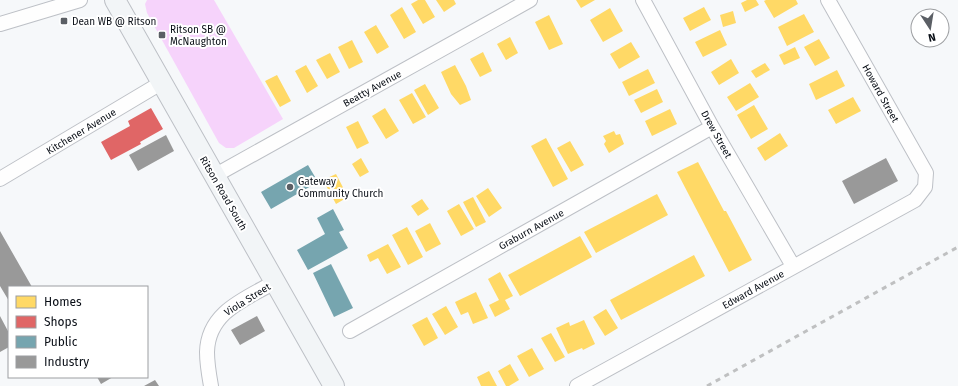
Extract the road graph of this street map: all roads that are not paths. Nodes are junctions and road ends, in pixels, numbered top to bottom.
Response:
1 (80, 0) edge
2 (114, 0) edge
3 (530, 0) edge
4 (643, 0) edge
5 (828, 0) edge
6 (0, 24) edge
7 (161, 83) junction
8 (712, 127) junction
9 (214, 176) junction
10 (0, 179) edge
11 (925, 187) joint
12 (792, 266) junction
13 (275, 282) junction
14 (350, 331) dead end
15 (211, 386) edge
16 (334, 386) edge
17 (577, 386) edge

1 - 6 street
2 - 7 main road, Ritson Road South
3 - 9 street, Beatty Avenue
4 - 8 street, Drew Street
5 - 11 street, Howard Street
7 - 9 main road, Ritson Road South
7 - 10 street, Kitchener Avenue
8 - 12 street, Drew Street
8 - 14 street, Graburn Avenue
9 - 13 main road, Ritson Road South
11 - 12 street, Edward Avenue
12 - 17 street, Edward Avenue
13 - 15 street, Viola Street
13 - 16 main road, Ritson Road South

